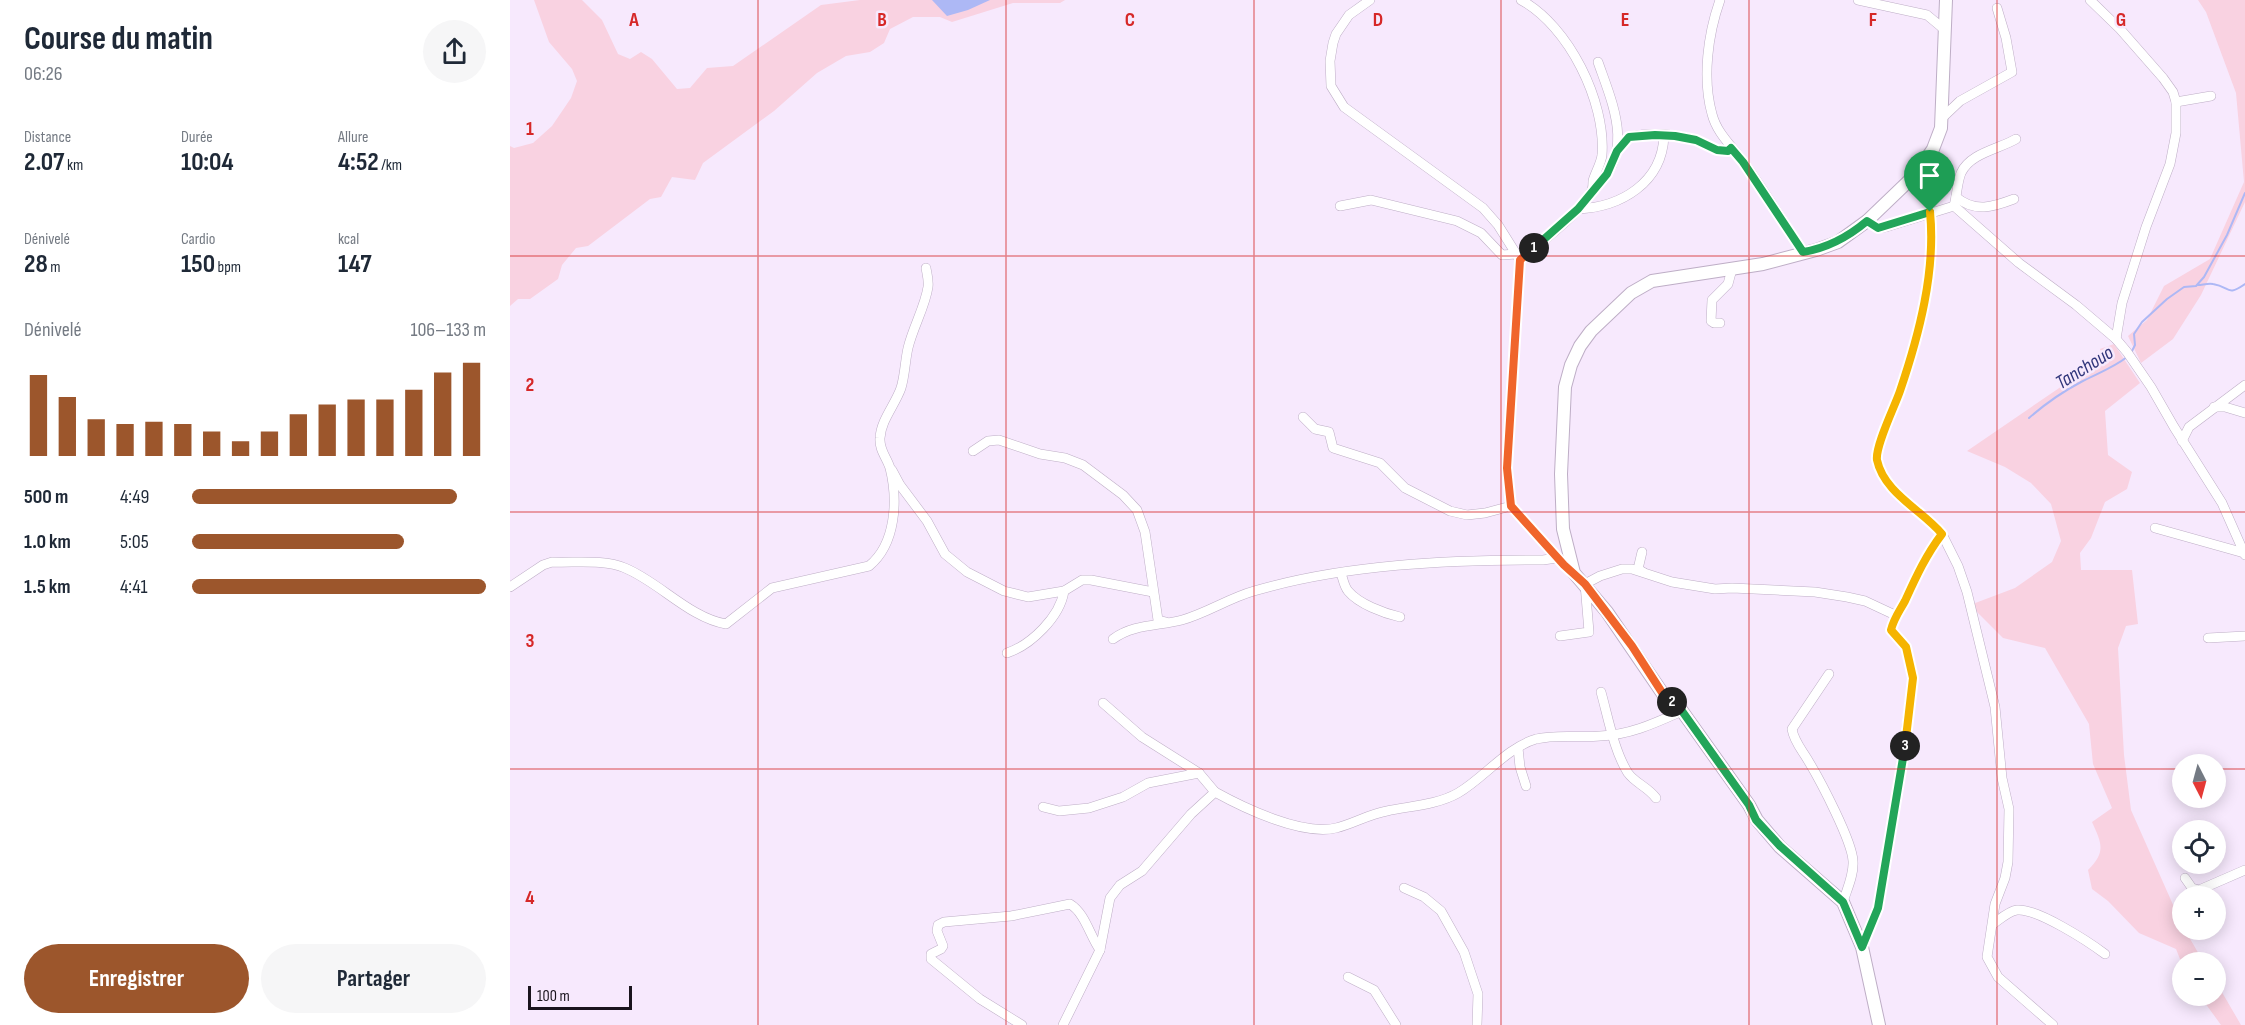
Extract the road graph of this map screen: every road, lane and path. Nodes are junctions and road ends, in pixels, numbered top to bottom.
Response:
1 (1370, 0) edge
2 (1521, 0) edge
3 (1720, 0) edge
4 (1857, 0) edge
5 (1946, 0) edge
6 (2090, 0) edge
7 (1997, 8) dead end
8 (1945, 30) junction
9 (1598, 62) dead end
10 (2211, 96) dead end
11 (2176, 102) junction
12 (1942, 118) junction
13 (1664, 136) junction
14 (2016, 139) dead end
15 (1731, 148) junction
16 (1617, 151) junction
17 (1593, 189) junction
18 (2014, 199) dead end
19 (1955, 202) junction
20 (1340, 206) dead end
21 (1578, 209) junction
22 (1930, 212) junction
23 (1867, 221) junction
24 (1803, 252) junction
25 (1518, 257) junction
26 (926, 268) dead end
27 (1732, 269) junction
28 (1720, 323) dead end
29 (2116, 339) junction
30 (2245, 385) edge
31 (2214, 407) junction
32 (2245, 413) edge
33 (1303, 417) dead end
34 (2189, 427) junction
35 (2174, 428) junction
36 (2182, 441) junction
37 (973, 452) dead end
38 (890, 467) junction
39 (1511, 506) junction
40 (2155, 528) dead end
41 (1942, 534) junction
42 (1642, 552) dead end
43 (2245, 554) edge
44 (1557, 558) junction
45 (1643, 572) junction
46 (1341, 573) junction
47 (1574, 573) junction
48 (1585, 584) junction
49 (510, 587) edge
50 (1064, 591) junction
51 (1153, 592) junction
52 (1895, 615) junction
53 (1400, 617) dead end
54 (1167, 622) junction
55 (1560, 636) dead end
56 (2245, 636) edge
57 (2208, 638) dead end
58 (1113, 639) dead end
59 (1007, 653) dead end
60 (1829, 674) dead end
61 (1601, 692) dead end
62 (1103, 703) dead end
63 (1682, 711) junction
64 (1611, 735) junction
65 (1518, 748) junction
66 (1199, 773) junction
67 (1526, 786) dead end
68 (1215, 792) junction
69 (1656, 798) dead end
70 (1043, 807) dead end
71 (2245, 870) edge
72 (2185, 878) dead end
73 (1120, 885) junction
74 (1106, 888) dead end
75 (1404, 888) dead end
76 (1843, 902) junction
77 (1993, 924) junction
78 (1862, 947) junction
79 (1100, 950) junction
80 (2105, 954) dead end
81 (1348, 977) dead end
82 (1022, 1025) edge
83 (1063, 1025) edge
84 (1396, 1025) edge
85 (1477, 1025) edge
86 (1879, 1025) edge
87 (2053, 1025) edge

1 - 25 street
2 - 17 street
3 - 15 street
4 - 8 street
5 - 8 main road
6 - 11 street
7 - 12 street
8 - 12 main road
9 - 16 street
10 - 11 street
11 - 29 street
12 - 23 main road
13 - 15 street
13 - 16 street
13 - 21 street
14 - 19 street
15 - 24 street
16 - 17 street
17 - 21 street
18 - 19 street
19 - 22 street
19 - 29 street
20 - 25 street
21 - 25 street
22 - 23 street
22 - 41 street
23 - 24 main road
24 - 27 main road
25 - 39 street
26 - 38 street
27 - 28 street
27 - 47 main road
29 - 35 street
30 - 31 street
31 - 32 street
31 - 34 street
33 - 39 street
34 - 35 street
34 - 36 street
35 - 36 street
36 - 43 street
37 - 51 street
38 - 49 street
38 - 50 street
39 - 44 street
40 - 43 street
41 - 52 street
41 - 77 street
42 - 45 street
44 - 46 street
44 - 47 street
45 - 48 street
45 - 52 street
46 - 53 street
46 - 54 street
47 - 48 main road
48 - 55 street
48 - 63 main road
50 - 51 street
50 - 59 street
51 - 54 street
52 - 78 street
54 - 58 street
56 - 57 street
60 - 76 street
61 - 64 street
62 - 66 street
63 - 64 street
63 - 76 main road
64 - 65 street
64 - 69 street
65 - 67 street
65 - 68 street
66 - 68 street
66 - 70 street
68 - 73 street
71 - 72 street
73 - 74 street
73 - 79 street
75 - 85 street
76 - 78 main road
77 - 80 street
77 - 87 street
78 - 86 main road
79 - 82 street
79 - 83 street
81 - 84 street

